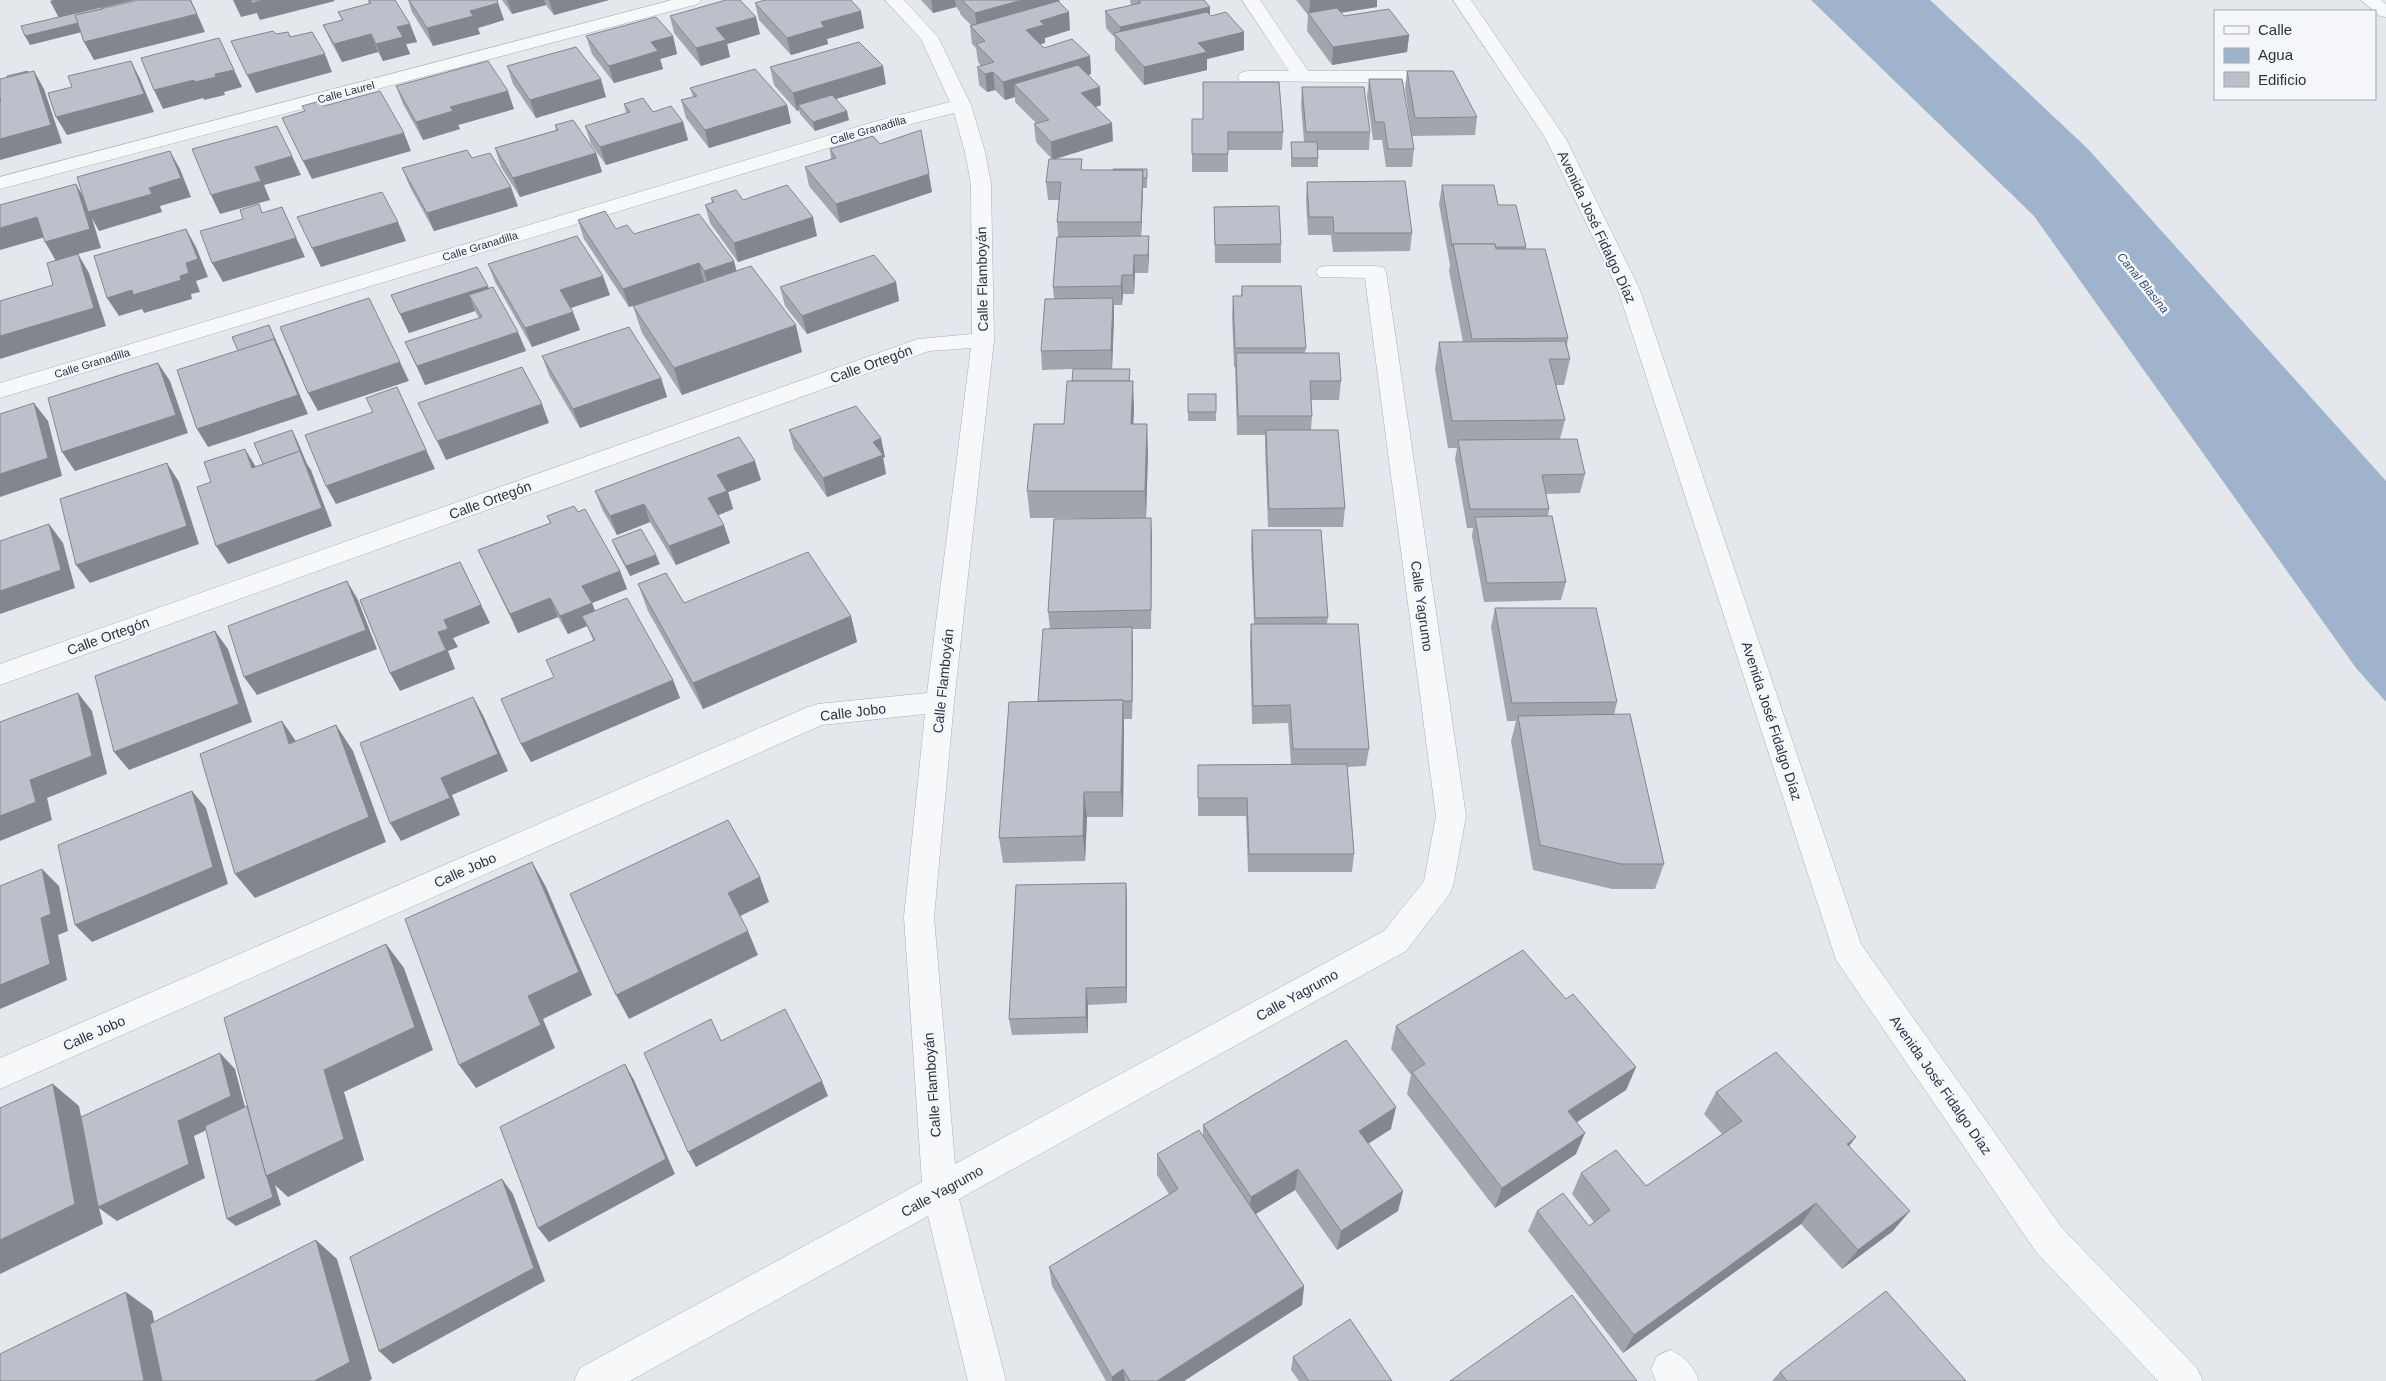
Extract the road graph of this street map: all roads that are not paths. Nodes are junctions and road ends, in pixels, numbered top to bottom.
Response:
1 (692, 0) edge
2 (894, 0) edge
3 (1251, 0) edge
4 (1462, 0) edge
5 (1247, 77) dead end
6 (1302, 77) junction
7 (1447, 77) edge
8 (960, 104) junction
9 (0, 183) edge
10 (1327, 272) dead end
11 (982, 340) junction
12 (0, 391) edge
13 (0, 675) edge
14 (940, 702) junction
15 (0, 1074) edge
16 (940, 1192) junction
17 (593, 1381) edge
18 (987, 1381) edge
19 (2184, 1381) edge

1 - 9 street, Calle Laurel
2 - 8 street, Calle Flamboyán
3 - 6 street
4 - 19 street, Avenida José Fidalgo Díaz
5 - 6 street
6 - 7 street
8 - 11 street, Calle Flamboyán
8 - 12 street, Calle Granadilla
10 - 16 street, Calle Yagrumo
11 - 13 street, Calle Ortegón
11 - 14 street, Calle Flamboyán
14 - 15 street, Calle Jobo
14 - 16 street, Calle Flamboyán
16 - 17 street, Calle Yagrumo
16 - 18 street, Calle Flamboyán

